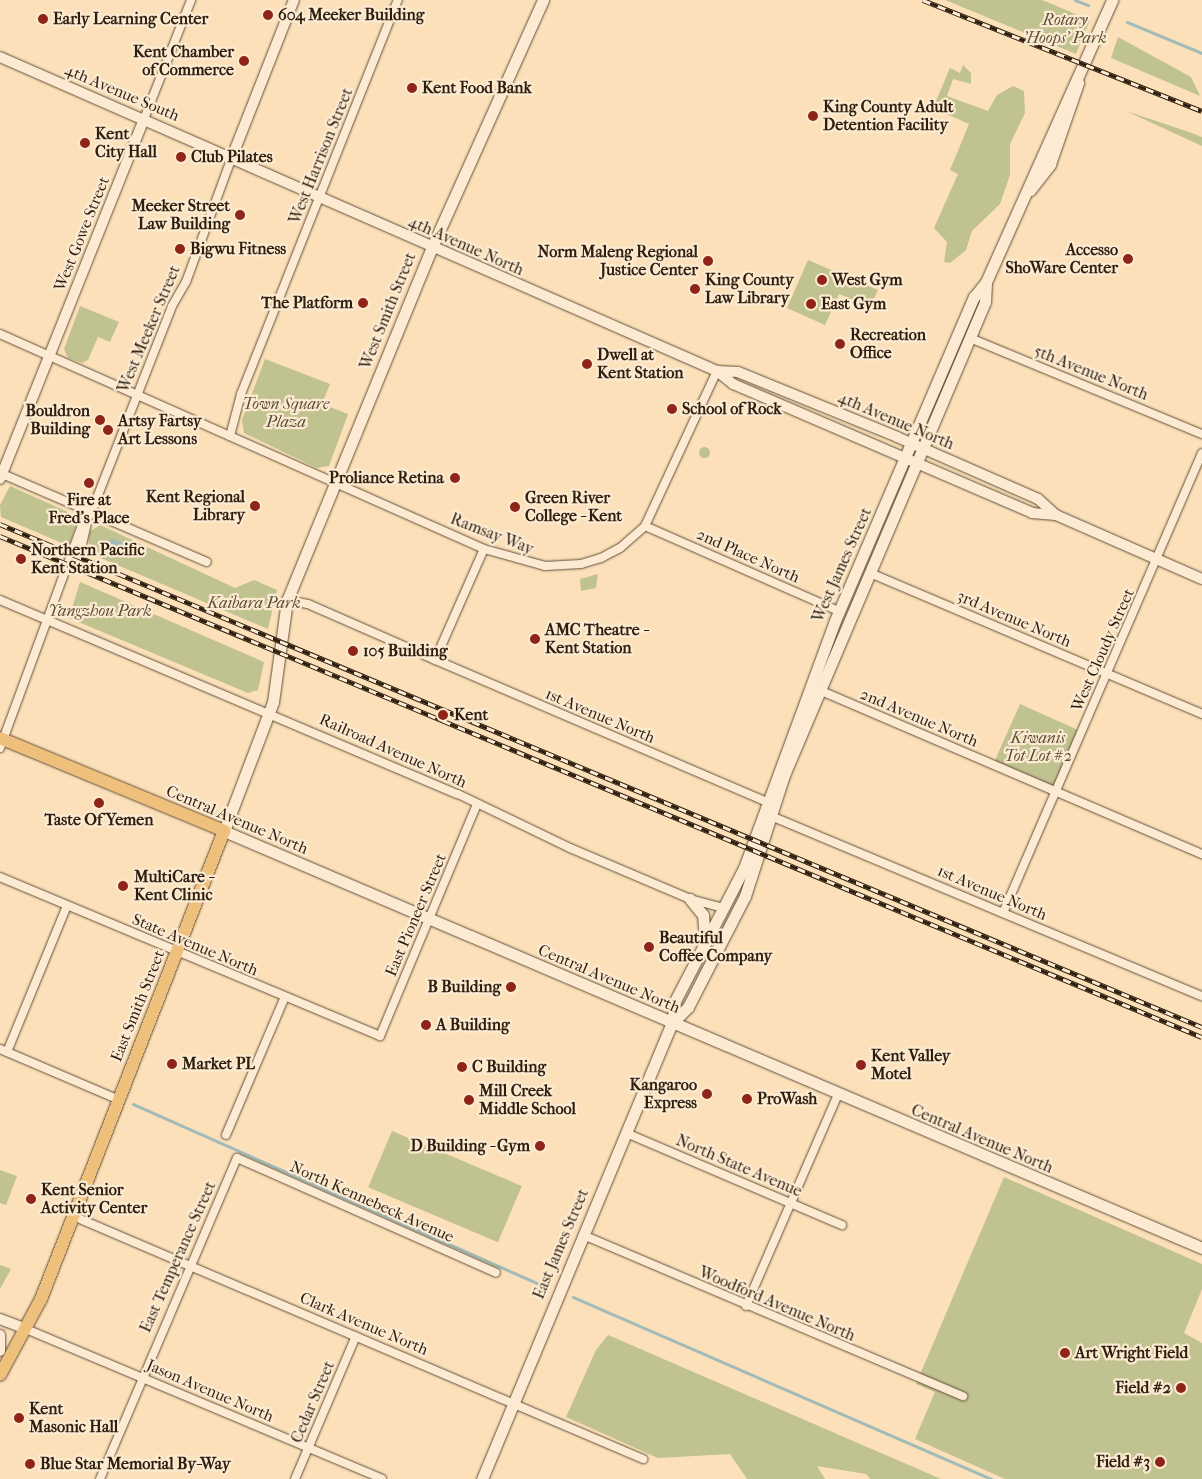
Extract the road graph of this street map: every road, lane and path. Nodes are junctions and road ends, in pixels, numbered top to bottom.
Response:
1 (191, 0) edge
2 (294, 0) edge
3 (398, 0) edge
4 (543, 0) edge
5 (1112, 0) edge
6 (0, 57) edge
7 (144, 119) junction
8 (232, 157) junction
9 (320, 196) junction
10 (432, 247) junction
11 (986, 282) junction
12 (0, 334) edge
13 (970, 338) junction
14 (49, 357) junction
15 (717, 371) junction
16 (136, 396) junction
17 (1202, 434) edge
18 (230, 436) junction
19 (917, 445) junction
20 (1202, 453) edge
21 (911, 460) junction
22 (1, 475) edge
23 (336, 483) junction
24 (91, 513) junction
25 (1056, 515) junction
26 (645, 526) junction
27 (484, 549) junction
28 (1157, 560) junction
29 (207, 562) dead end
30 (870, 573) junction
31 (1202, 579) edge
32 (0, 600) edge
33 (287, 600) junction
34 (839, 611) junction
35 (50, 619) junction
36 (281, 640) joint
37 (435, 660) junction
38 (830, 664) junction
39 (1108, 674) junction
40 (819, 690) junction
41 (269, 713) junction
42 (1202, 714) edge
43 (1, 742) edge
44 (1056, 791) junction
45 (766, 801) junction
46 (477, 804) junction
47 (770, 816) junction
48 (224, 831) junction
49 (1202, 854) edge
50 (744, 868) joint
51 (0, 877) edge
52 (690, 900) junction
53 (67, 906) junction
54 (724, 908) junction
55 (1004, 913) junction
56 (429, 920) junction
57 (705, 943) junction
58 (178, 952) junction
59 (1202, 996) edge
60 (285, 997) junction
61 (672, 1023) junction
62 (380, 1036) joint
63 (3, 1050) edge
64 (838, 1094) junction
65 (116, 1099) junction
66 (626, 1133) junction
67 (226, 1135) dead end
68 (237, 1158) joint
69 (790, 1203) junction
70 (73, 1216) junction
71 (842, 1225) dead end
72 (582, 1235) junction
73 (1202, 1248) edge
74 (190, 1265) junction
75 (496, 1273) dead end
76 (746, 1306) junction
77 (0, 1319) edge
78 (26, 1329) junction
79 (0, 1335) edge
80 (356, 1336) junction
81 (0, 1351) edge
82 (0, 1374) edge
83 (142, 1377) junction
84 (963, 1396) dead end
85 (512, 1402) junction
86 (308, 1448) junction
87 (643, 1459) dead end
88 (100, 1479) edge
89 (295, 1479) edge
90 (382, 1479) edge
91 (482, 1479) edge

1 - 7 street, West Gowe Street
2 - 8 street, West Meeker Street
3 - 9 street, West Harrison Street
4 - 10 main road, West Smith Street
5 - 11 main road, West James Street
6 - 7 street, 4th Avenue South
7 - 8 street, 4th Avenue South
7 - 14 street, West Gowe Street
8 - 9 street, 4th Avenue North
8 - 16 street, West Meeker Street
9 - 10 street, 4th Avenue North
9 - 18 street, West Harrison Street
10 - 15 street, 4th Avenue North
10 - 23 main road, West Smith Street
11 - 13 main road, West James Street
11 - 19 main road, West James Street
12 - 14 street
13 - 17 street, 5th Avenue North
13 - 19 main road, West James Street
14 - 16 street
14 - 22 street, West Gowe Street
15 - 19 street, 4th Avenue North
15 - 21 street, 4th Avenue North
15 - 26 street, Ramsay Way
16 - 18 street
16 - 24 street, West Meeker Street
18 - 23 street
19 - 21 main road, West James Street
19 - 25 street, 4th Avenue North
20 - 28 street, West Cloudy Street
21 - 25 street, 4th Avenue North
21 - 30 main road, West James Street
21 - 34 main road, West James Street
22 - 24 street
23 - 27 street, Ramsay Way
23 - 33 main road, West Smith Street
24 - 29 street
24 - 35 street, West Meeker Street
25 - 28 street, 4th Avenue North
26 - 27 street, Ramsay Way
26 - 34 street, 2nd Place North
27 - 37 street
28 - 31 street, 4th Avenue North
28 - 39 street, West Cloudy Street
30 - 38 main road, West James Street
30 - 39 street, 3rd Avenue North
32 - 35 street, Railroad Avenue North
33 - 36 main road, West Smith Street
33 - 37 street, 1st Avenue North
34 - 38 main road
34 - 45 main road, West James Street
35 - 41 street, Railroad Avenue North
35 - 43 street
36 - 41 main road, East Smith Street
37 - 45 street, 1st Avenue North
38 - 40 main road, West James Street
39 - 42 street, 3rd Avenue North
39 - 44 street, West Cloudy Street
40 - 44 street, 2nd Avenue North
40 - 47 main road, West James Street
41 - 46 street, Railroad Avenue North
41 - 48 main road, East Smith Street
43 - 48 main road, Central Avenue North
44 - 49 street, 2nd Avenue North
44 - 55 street, West Cloudy Street
45 - 50 main road, West James Street
46 - 52 street, Railroad Avenue North
46 - 56 street, East Pioneer Street
47 - 55 street, 1st Avenue North
47 - 61 main road, East James Street
48 - 56 main road, Central Avenue North
48 - 58 main road, East Smith Street
50 - 54 main road, East James Street
51 - 53 street, State Avenue North
52 - 54 street, Railroad Avenue North
52 - 57 main road
53 - 58 street, State Avenue North
53 - 63 street
54 - 57 main road, East James Street
55 - 59 street, 1st Avenue North
56 - 61 main road, Central Avenue North
56 - 62 street, East Pioneer Street
57 - 61 main road, East James Street
58 - 60 street, State Avenue North
58 - 65 main road, East Smith Street
60 - 62 street, State Avenue North
60 - 67 street
61 - 64 main road, Central Avenue North
61 - 66 main road, East James Street
63 - 65 street
64 - 69 street
64 - 73 main road, Central Avenue North
65 - 70 main road, East Smith Street
66 - 69 street, North State Avenue
66 - 72 main road, East James Street
68 - 74 street, East Temperance Street
68 - 75 street, North Kennebeck Avenue
69 - 71 street, North State Avenue
69 - 76 street
70 - 74 street, Clark Avenue North
70 - 78 main road, East Smith Street
72 - 76 street, Woodford Avenue North
72 - 85 main road, East James Street
74 - 80 street, Clark Avenue North
74 - 83 street, East Temperance Street
76 - 84 street, Woodford Avenue North
77 - 78 street
78 - 82 main road, East Smith Street
78 - 83 street, Jason Avenue North
79 - 81 street
80 - 85 street, Clark Avenue North
80 - 86 street, Cedar Street
83 - 86 street, Jason Avenue North
83 - 88 street, East Temperance Street
85 - 87 street, Clark Avenue North
85 - 91 main road, East James Street
86 - 89 street, Cedar Street
86 - 90 street, Jason Avenue North

